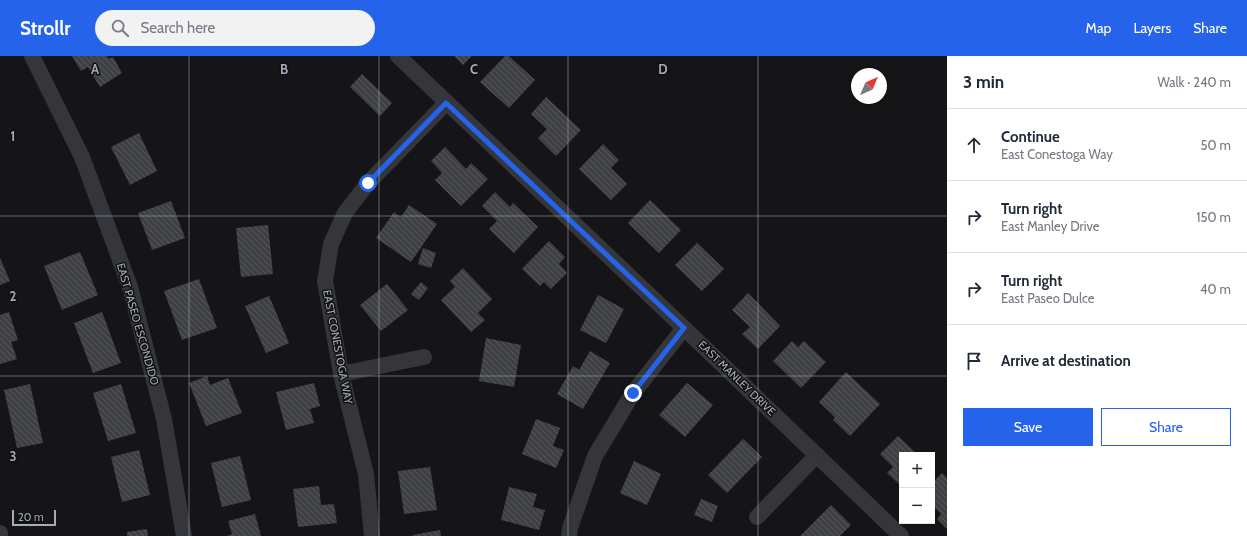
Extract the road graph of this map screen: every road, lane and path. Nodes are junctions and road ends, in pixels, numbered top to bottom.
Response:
1 (32, 56) edge
2 (398, 56) edge
3 (446, 103) junction
4 (684, 328) junction
5 (424, 357) dead end
6 (341, 374) junction
7 (817, 455) junction
8 (757, 517) dead end
9 (0, 533) edge
10 (0, 536) edge
11 (184, 536) edge
12 (372, 536) edge
13 (569, 536) edge
14 (901, 536) edge

1 - 11 street, EAST PASEO ESCONDIDO
2 - 3 street, EAST MANLEY DRIVE
3 - 4 street, EAST MANLEY DRIVE
3 - 6 street, EAST CONESTOGA WAY
4 - 7 street, EAST MANLEY DRIVE
4 - 13 street
5 - 6 street
6 - 12 street, EAST CONESTOGA WAY
7 - 8 street
7 - 14 street, EAST MANLEY DRIVE
9 - 10 street

